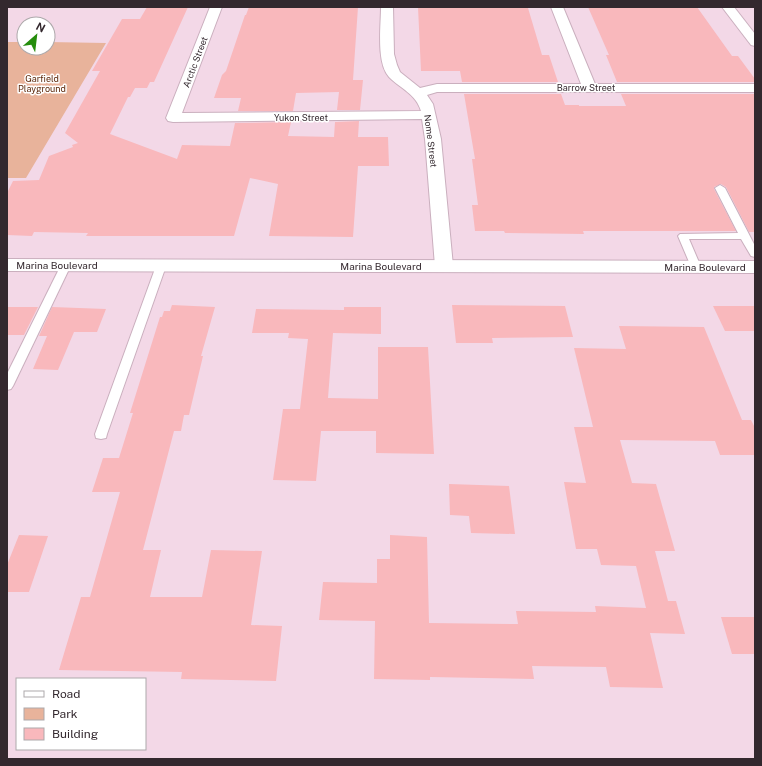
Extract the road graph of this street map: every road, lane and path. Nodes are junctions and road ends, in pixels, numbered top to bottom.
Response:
1 (216, 7) edge
2 (387, 7) edge
3 (557, 7) edge
4 (728, 7) edge
5 (755, 42) edge
6 (589, 87) junction
7 (755, 88) edge
8 (418, 92) junction
9 (429, 115) junction
10 (173, 118) joint
11 (720, 188) dead end
12 (744, 236) junction
13 (755, 254) edge
14 (7, 265) edge
15 (66, 265) junction
16 (161, 266) junction
17 (444, 266) junction
18 (696, 266) junction
19 (755, 267) edge
20 (7, 386) edge
21 (101, 434) dead end

1 - 10 street, Arctic Street
2 - 8 street, Nome Street
3 - 6 street
4 - 5 street
6 - 7 street, Barrow Street
6 - 8 street, Barrow Street
8 - 9 street, Nome Street
9 - 10 street, Yukon Street
9 - 17 street, Nome Street
11 - 12 lane
12 - 13 lane
12 - 18 lane
14 - 15 street, Marina Boulevard
15 - 16 street, Marina Boulevard
15 - 20 lane
16 - 17 street, Marina Boulevard
16 - 21 lane
17 - 18 street, Marina Boulevard
18 - 19 street, Marina Boulevard

